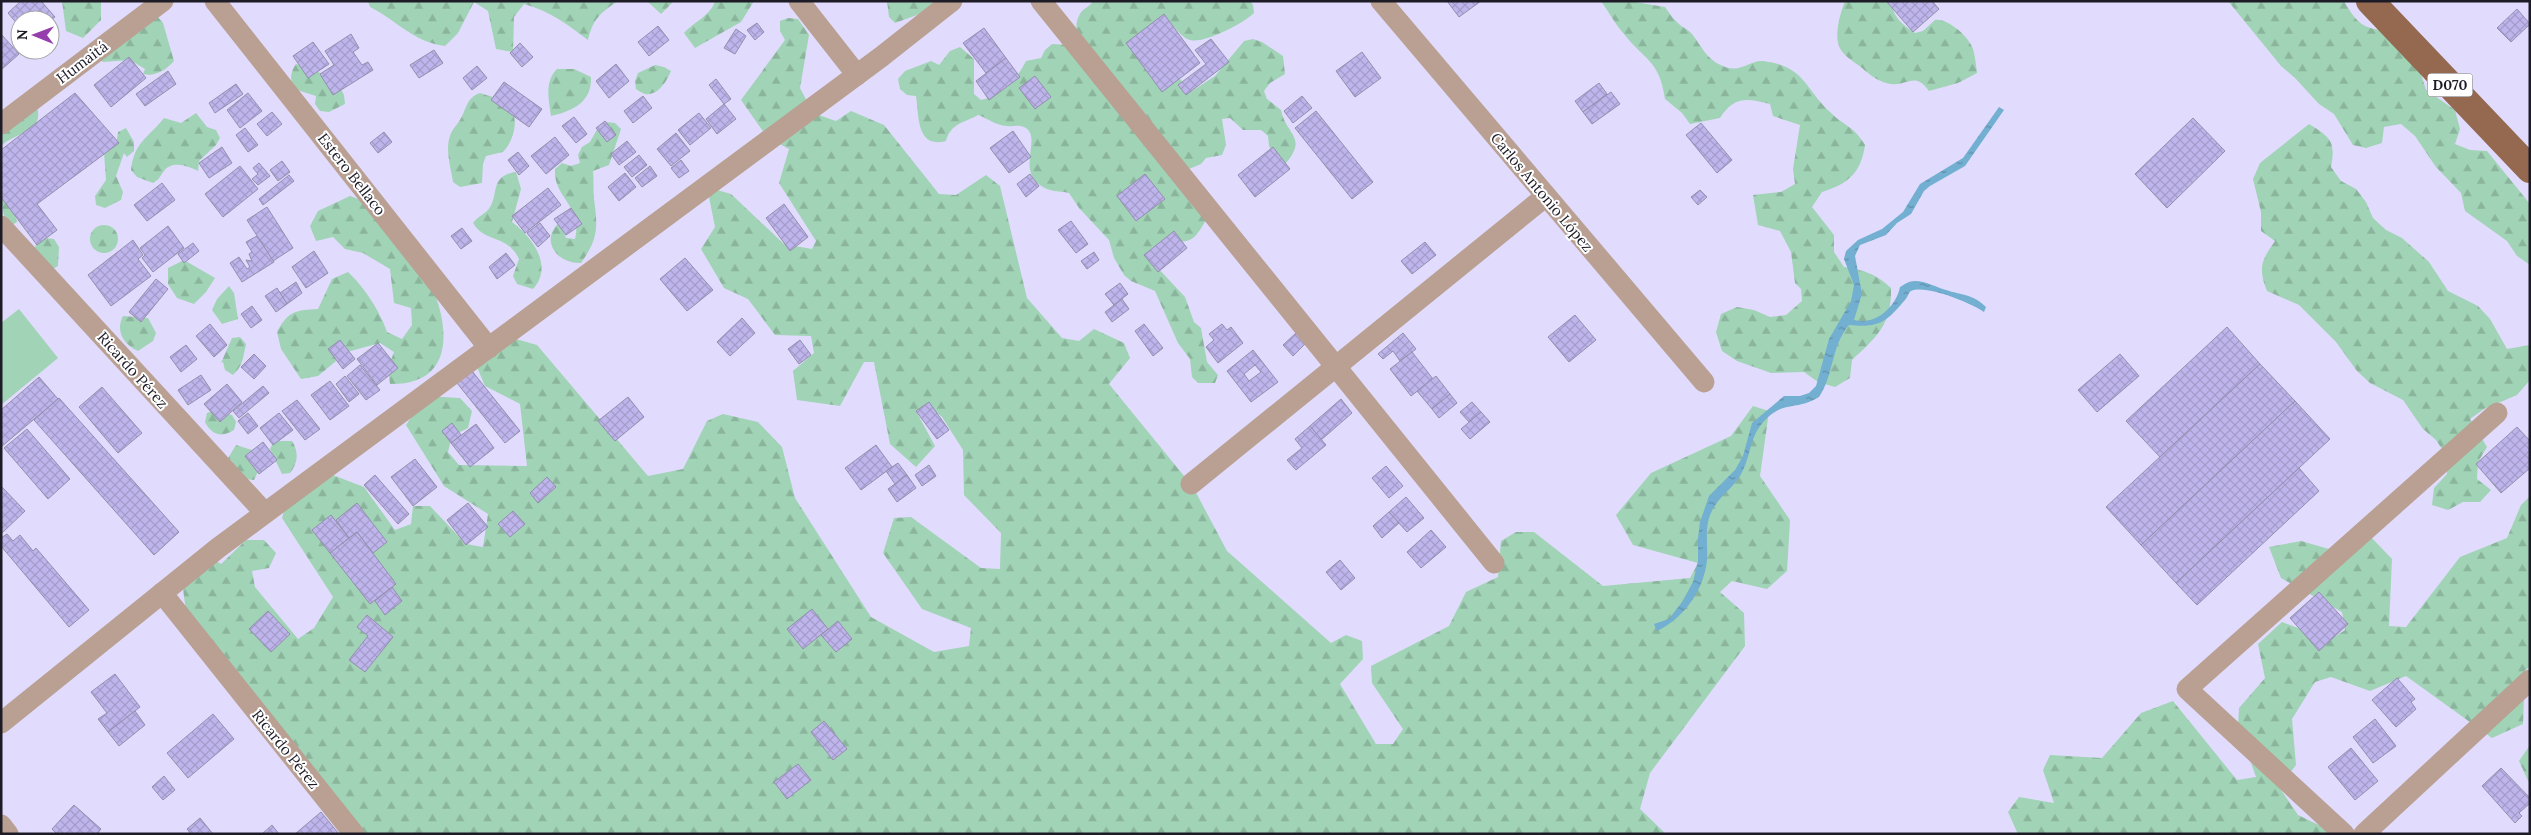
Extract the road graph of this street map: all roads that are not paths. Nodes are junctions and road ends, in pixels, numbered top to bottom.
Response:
1 (163, 1) edge
2 (214, 1) edge
3 (799, 1) edge
4 (952, 1) edge
5 (1042, 1) edge
6 (1381, 1) edge
7 (2370, 1) edge
8 (857, 75) junction
9 (1, 124) edge
10 (2530, 169) edge
11 (1546, 196) junction
12 (1, 226) edge
13 (489, 348) junction
14 (1336, 366) junction
15 (1704, 382) dead end
16 (2497, 413) dead end
17 (1191, 484) dead end
18 (265, 514) junction
19 (1494, 563) dead end
20 (162, 593) junction
21 (2530, 680) edge
22 (1, 723) edge
23 (1, 825) edge
24 (8, 834) edge
25 (354, 834) edge
26 (2344, 834) edge
27 (2364, 834) edge

1 - 9 street, Humaitá
2 - 13 street, Estero Bellaco
3 - 8 street
4 - 8 street
5 - 14 street
6 - 11 street, Carlos Antonio López
7 - 10 main road, D070
8 - 13 street
11 - 14 street
11 - 15 street, Carlos Antonio López
12 - 18 street, Ricardo Pérez
13 - 18 street
14 - 17 street
14 - 19 street
16 - 26 street
18 - 20 street
20 - 22 street
20 - 25 street, Ricardo Pérez
21 - 27 street
23 - 24 street

